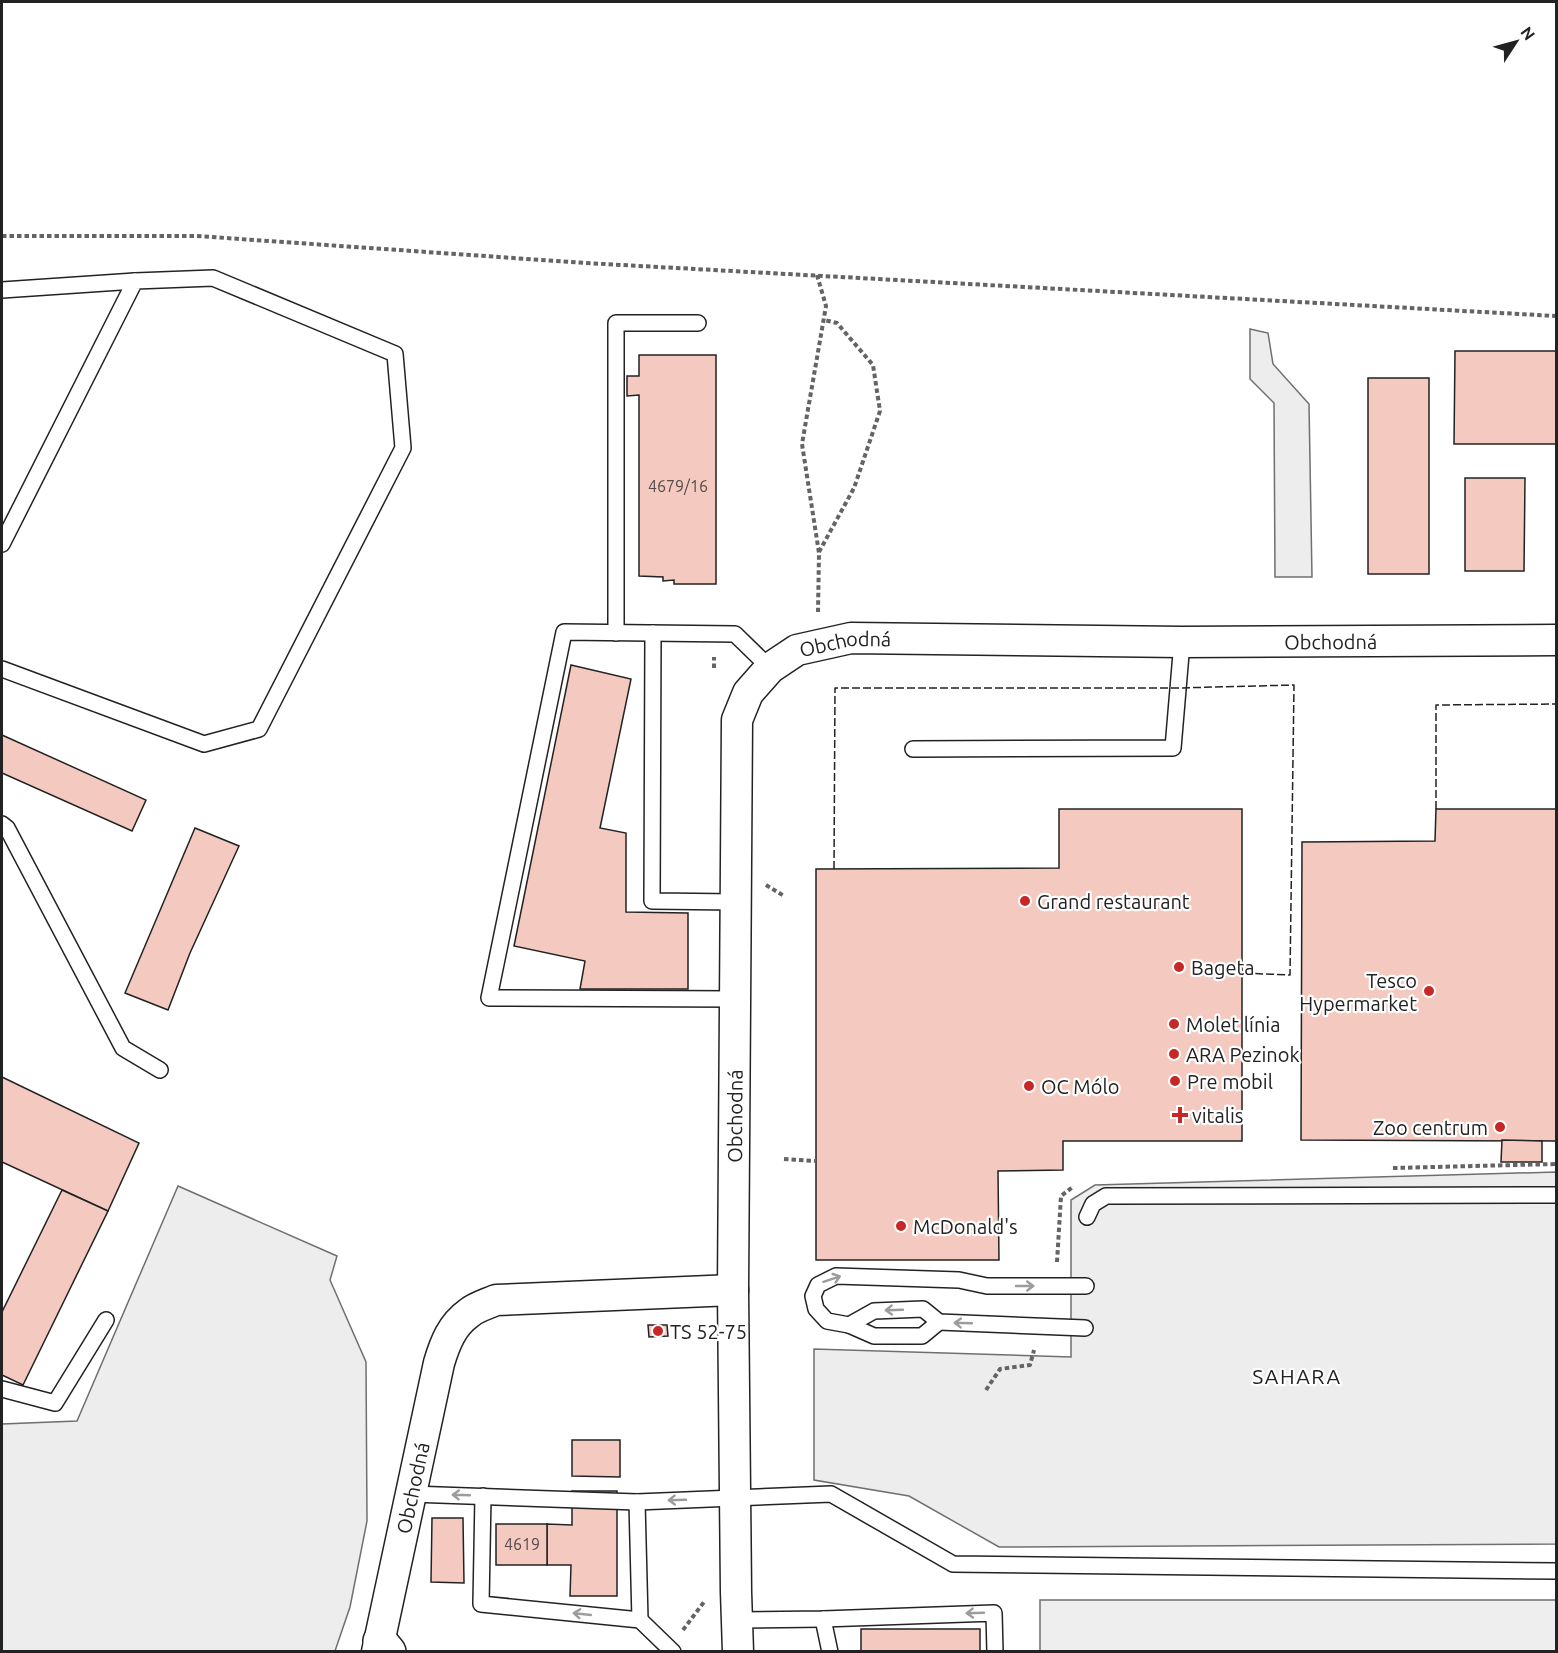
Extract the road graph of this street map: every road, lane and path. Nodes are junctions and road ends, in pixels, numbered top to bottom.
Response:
1 (2, 236) edge
2 (817, 275) junction
3 (135, 281) junction
4 (2, 290) edge
5 (1557, 316) edge
6 (824, 320) junction
7 (698, 323) dead end
8 (2, 544) edge
9 (819, 553) junction
10 (616, 633) junction
11 (653, 633) junction
12 (1557, 640) edge
13 (1182, 642) junction
14 (818, 645) junction
15 (770, 668) junction
16 (2, 669) edge
17 (913, 749) dead end
18 (2, 824) edge
19 (736, 902) junction
20 (735, 999) junction
21 (160, 1070) dead end
22 (784, 1159) dead end
23 (816, 1161) dead end
24 (1557, 1195) edge
25 (1087, 1217) dead end
26 (1086, 1286) dead end
27 (733, 1290) junction
28 (106, 1320) dead end
29 (939, 1322) junction
30 (849, 1325) junction
31 (1085, 1328) dead end
32 (2, 1389) edge
33 (411, 1494) junction
34 (483, 1496) junction
35 (735, 1498) junction
36 (637, 1502) junction
37 (1557, 1571) edge
38 (705, 1602) dead end
39 (823, 1619) junction
40 (640, 1620) junction
41 (737, 1620) junction
42 (382, 1648) edge
43 (671, 1650) edge
44 (738, 1652) edge
45 (830, 1652) edge
46 (995, 1652) edge

1 - 2 path
2 - 5 path
2 - 6 path
3 - 4 lane
3 - 8 lane
3 - 16 lane
6 - 9 path
6 - 9 path
7 - 10 lane
9 - 14 path
10 - 11 lane
10 - 20 lane
11 - 15 lane
11 - 19 lane
12 - 13 street, Obchodná
13 - 14 street, Obchodná
13 - 17 lane
14 - 15 street, Obchodná
15 - 19 street, Obchodná
18 - 21 lane
19 - 20 street, Obchodná
20 - 27 street, Obchodná
22 - 23 path
24 - 25 lane
30 -> 26 lane
27 - 33 street, Obchodná
27 - 35 street, Obchodná
28 - 32 lane
29 - 30 lane
29 -> 30 lane
31 -> 29 lane
34 -> 33 lane
33 - 42 street, Obchodná
34 - 36 lane
40 -> 34 lane
35 -> 36 lane
35 - 37 lane
35 - 41 street, Obchodná
36 - 40 lane
38 - 43 path
39 - 41 lane
39 - 45 lane
46 -> 39 lane
40 - 43 lane
41 - 44 street, Obchodná

